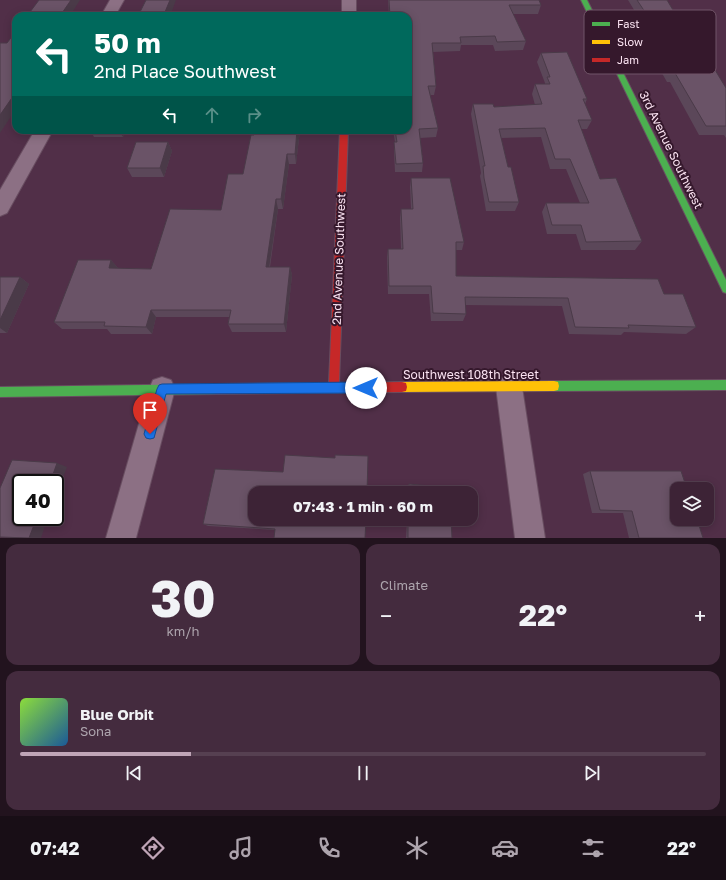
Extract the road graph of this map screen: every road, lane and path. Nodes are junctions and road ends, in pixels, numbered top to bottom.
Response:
1 (117, 0) edge
2 (349, 0) edge
3 (584, 0) edge
4 (589, 10) edge
5 (110, 12) edge
6 (349, 12) edge
7 (620, 74) edge
8 (42, 134) edge
9 (344, 134) edge
10 (0, 208) edge
11 (726, 289) edge
12 (726, 385) edge
13 (509, 387) junction
14 (334, 388) junction
15 (162, 389) junction
16 (0, 392) edge
17 (121, 538) edge
18 (530, 538) edge

1 - 5 street
2 - 6 street
3 - 4 street, 3rd Avenue Southwest
7 - 11 street, 3rd Avenue Southwest
8 - 10 street
9 - 14 street, 2nd Avenue Southwest
12 - 13 street, Southwest 108th Street
13 - 14 street, Southwest 108th Street
13 - 18 street
14 - 15 street, Southwest 108th Street
15 - 16 street, Southwest 108th Street
15 - 17 street

